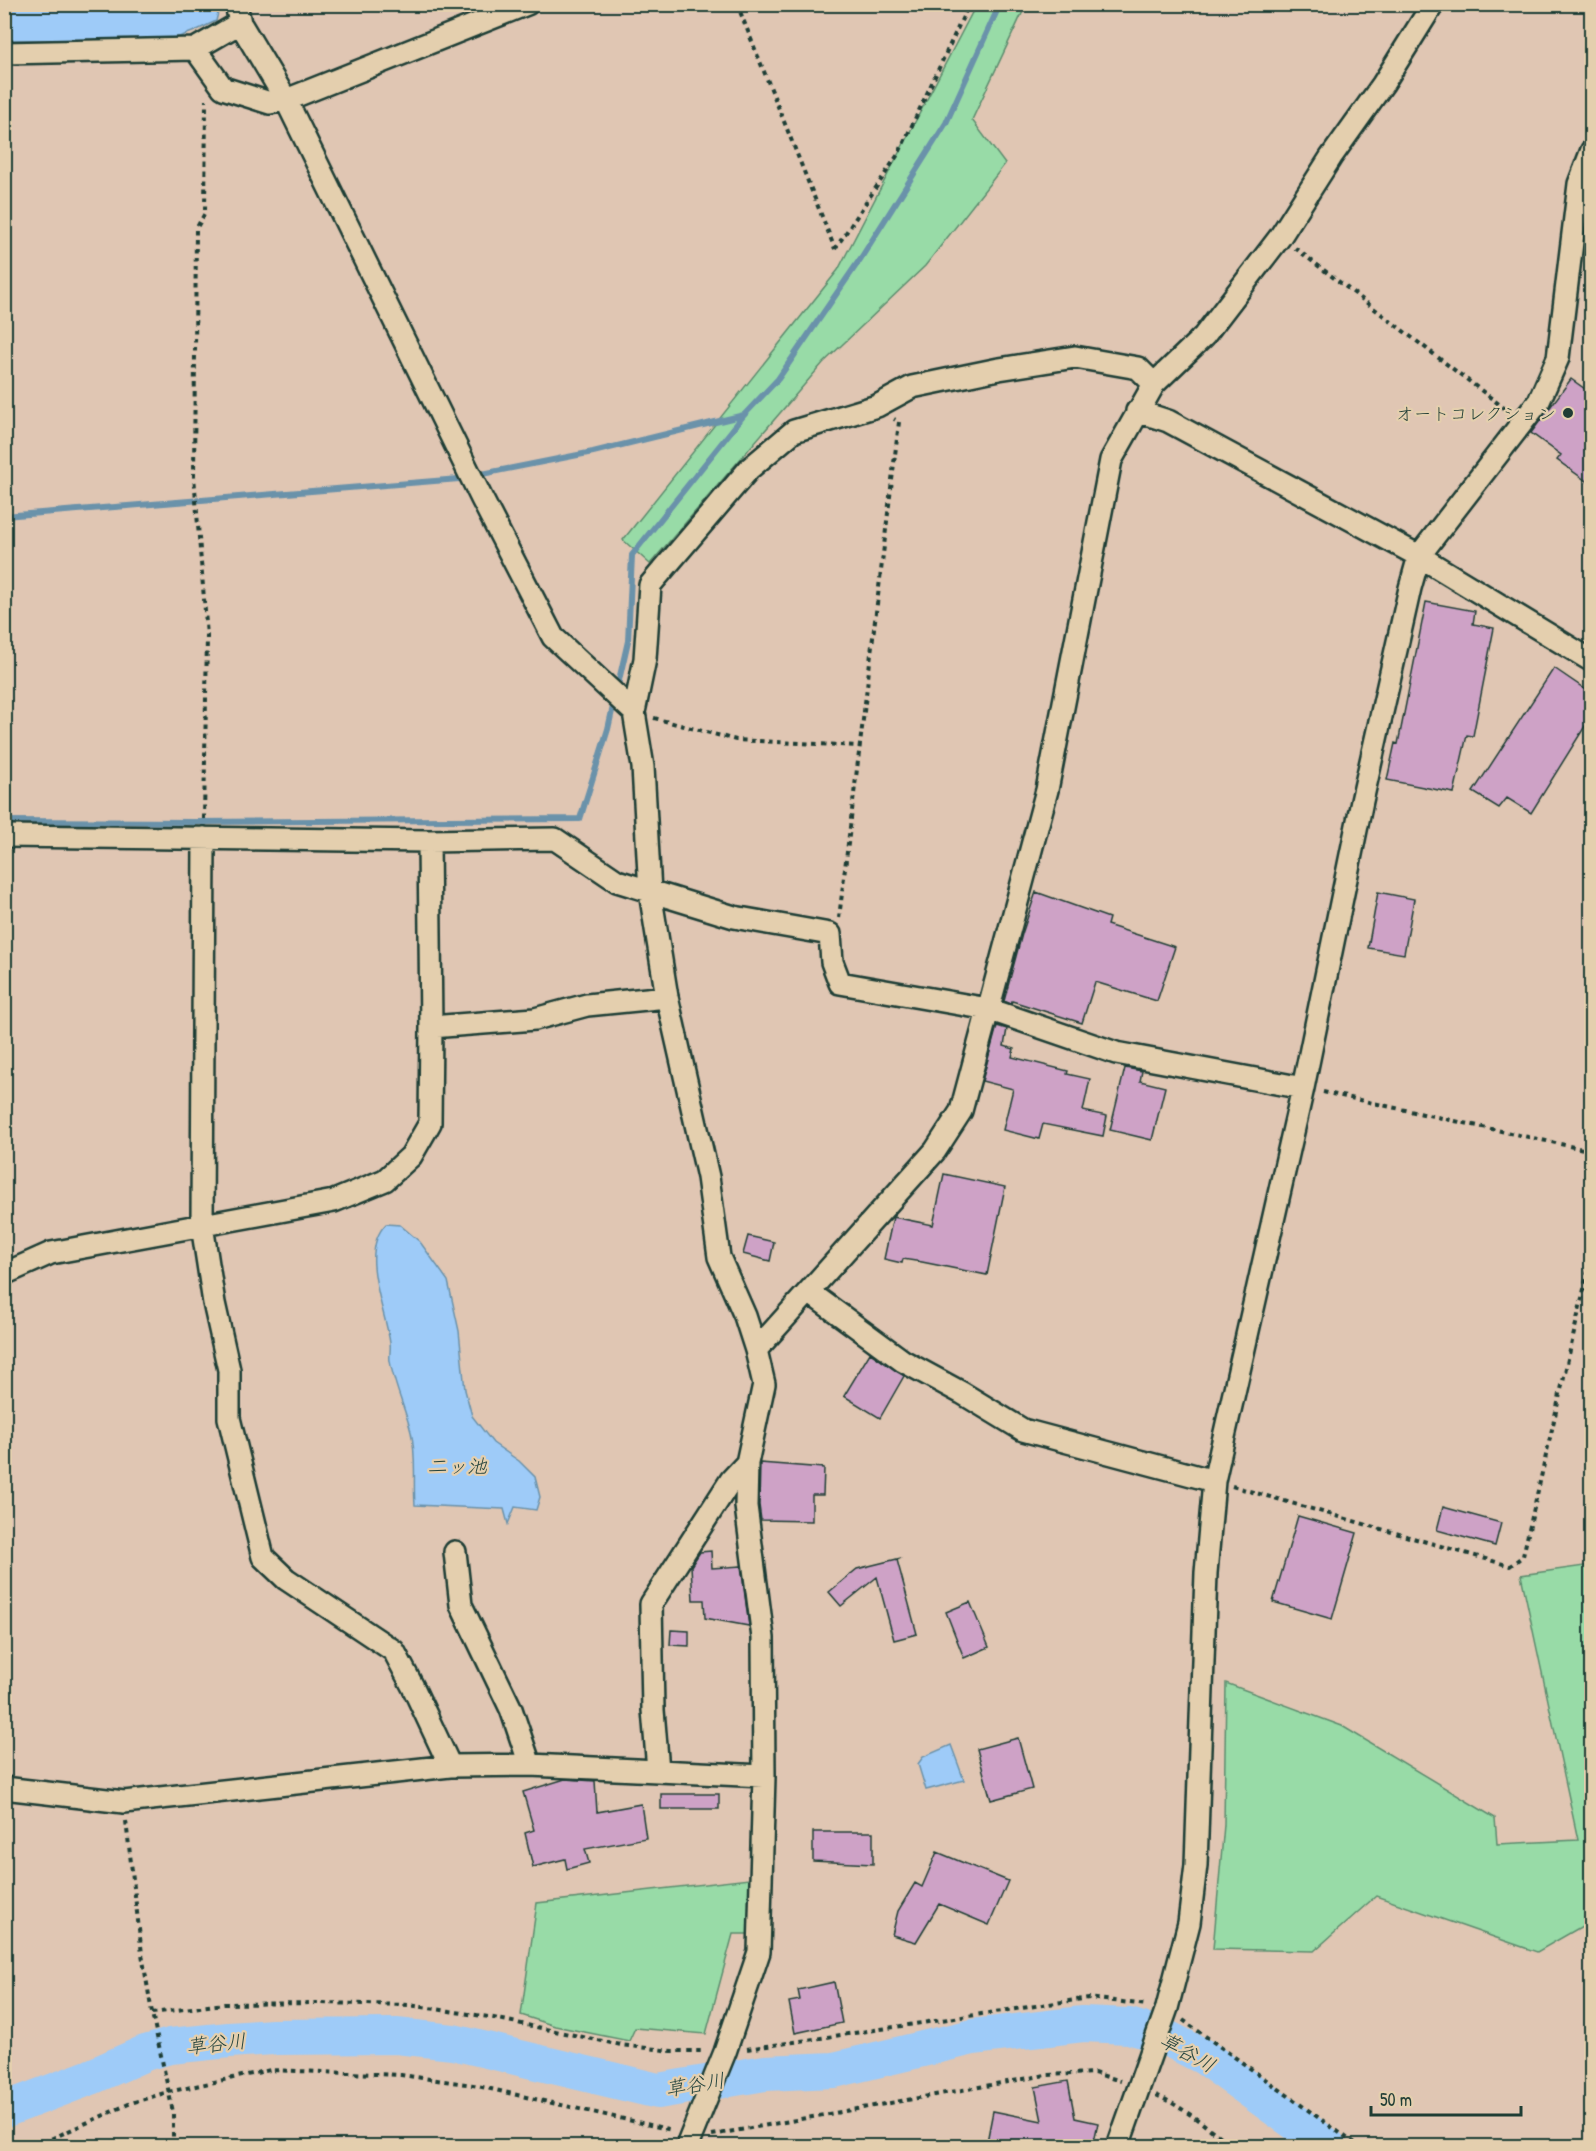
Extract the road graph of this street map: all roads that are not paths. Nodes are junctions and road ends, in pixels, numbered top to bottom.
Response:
1 (527, 4) edge
2 (1432, 4) edge
3 (238, 14) edge
4 (195, 49) junction
5 (4, 53) edge
6 (286, 100) junction
7 (1592, 150) edge
8 (1154, 384) junction
9 (1137, 411) junction
10 (1419, 556) junction
11 (1592, 661) edge
12 (634, 712) junction
13 (4, 836) edge
14 (204, 838) junction
15 (429, 841) junction
16 (650, 892) junction
17 (667, 997) junction
18 (988, 1009) junction
19 (431, 1027) junction
20 (1303, 1088) junction
21 (202, 1225) junction
22 (5, 1272) edge
23 (809, 1292) junction
24 (756, 1350) junction
25 (747, 1463) junction
26 (1214, 1481) junction
27 (455, 1552) dead end
28 (530, 1765) junction
29 (450, 1766) junction
30 (658, 1770) junction
31 (764, 1776) junction
32 (4, 1788) edge
33 (689, 2140) edge
34 (1118, 2146) edge

1 - 6 street
2 - 8 street
3 - 4 street
3 - 6 street
4 - 5 street
4 - 6 street
6 - 12 street
7 - 10 street
8 - 9 street
8 - 12 street
9 - 10 street
9 - 18 street
10 - 11 street
10 - 20 street
12 - 16 street
13 - 14 street
14 - 15 street
14 - 21 street
15 - 16 street
15 - 19 street
16 - 17 street
16 - 18 street
17 - 19 street
17 - 24 street
18 - 20 street
18 - 23 street
19 - 21 street
20 - 26 street
21 - 22 street
21 - 29 street
23 - 24 street
23 - 26 street
24 - 25 street
25 - 30 street
25 - 31 street
26 - 34 street
27 - 28 street
28 - 29 street
28 - 30 street
29 - 32 street
30 - 31 street
31 - 33 street

